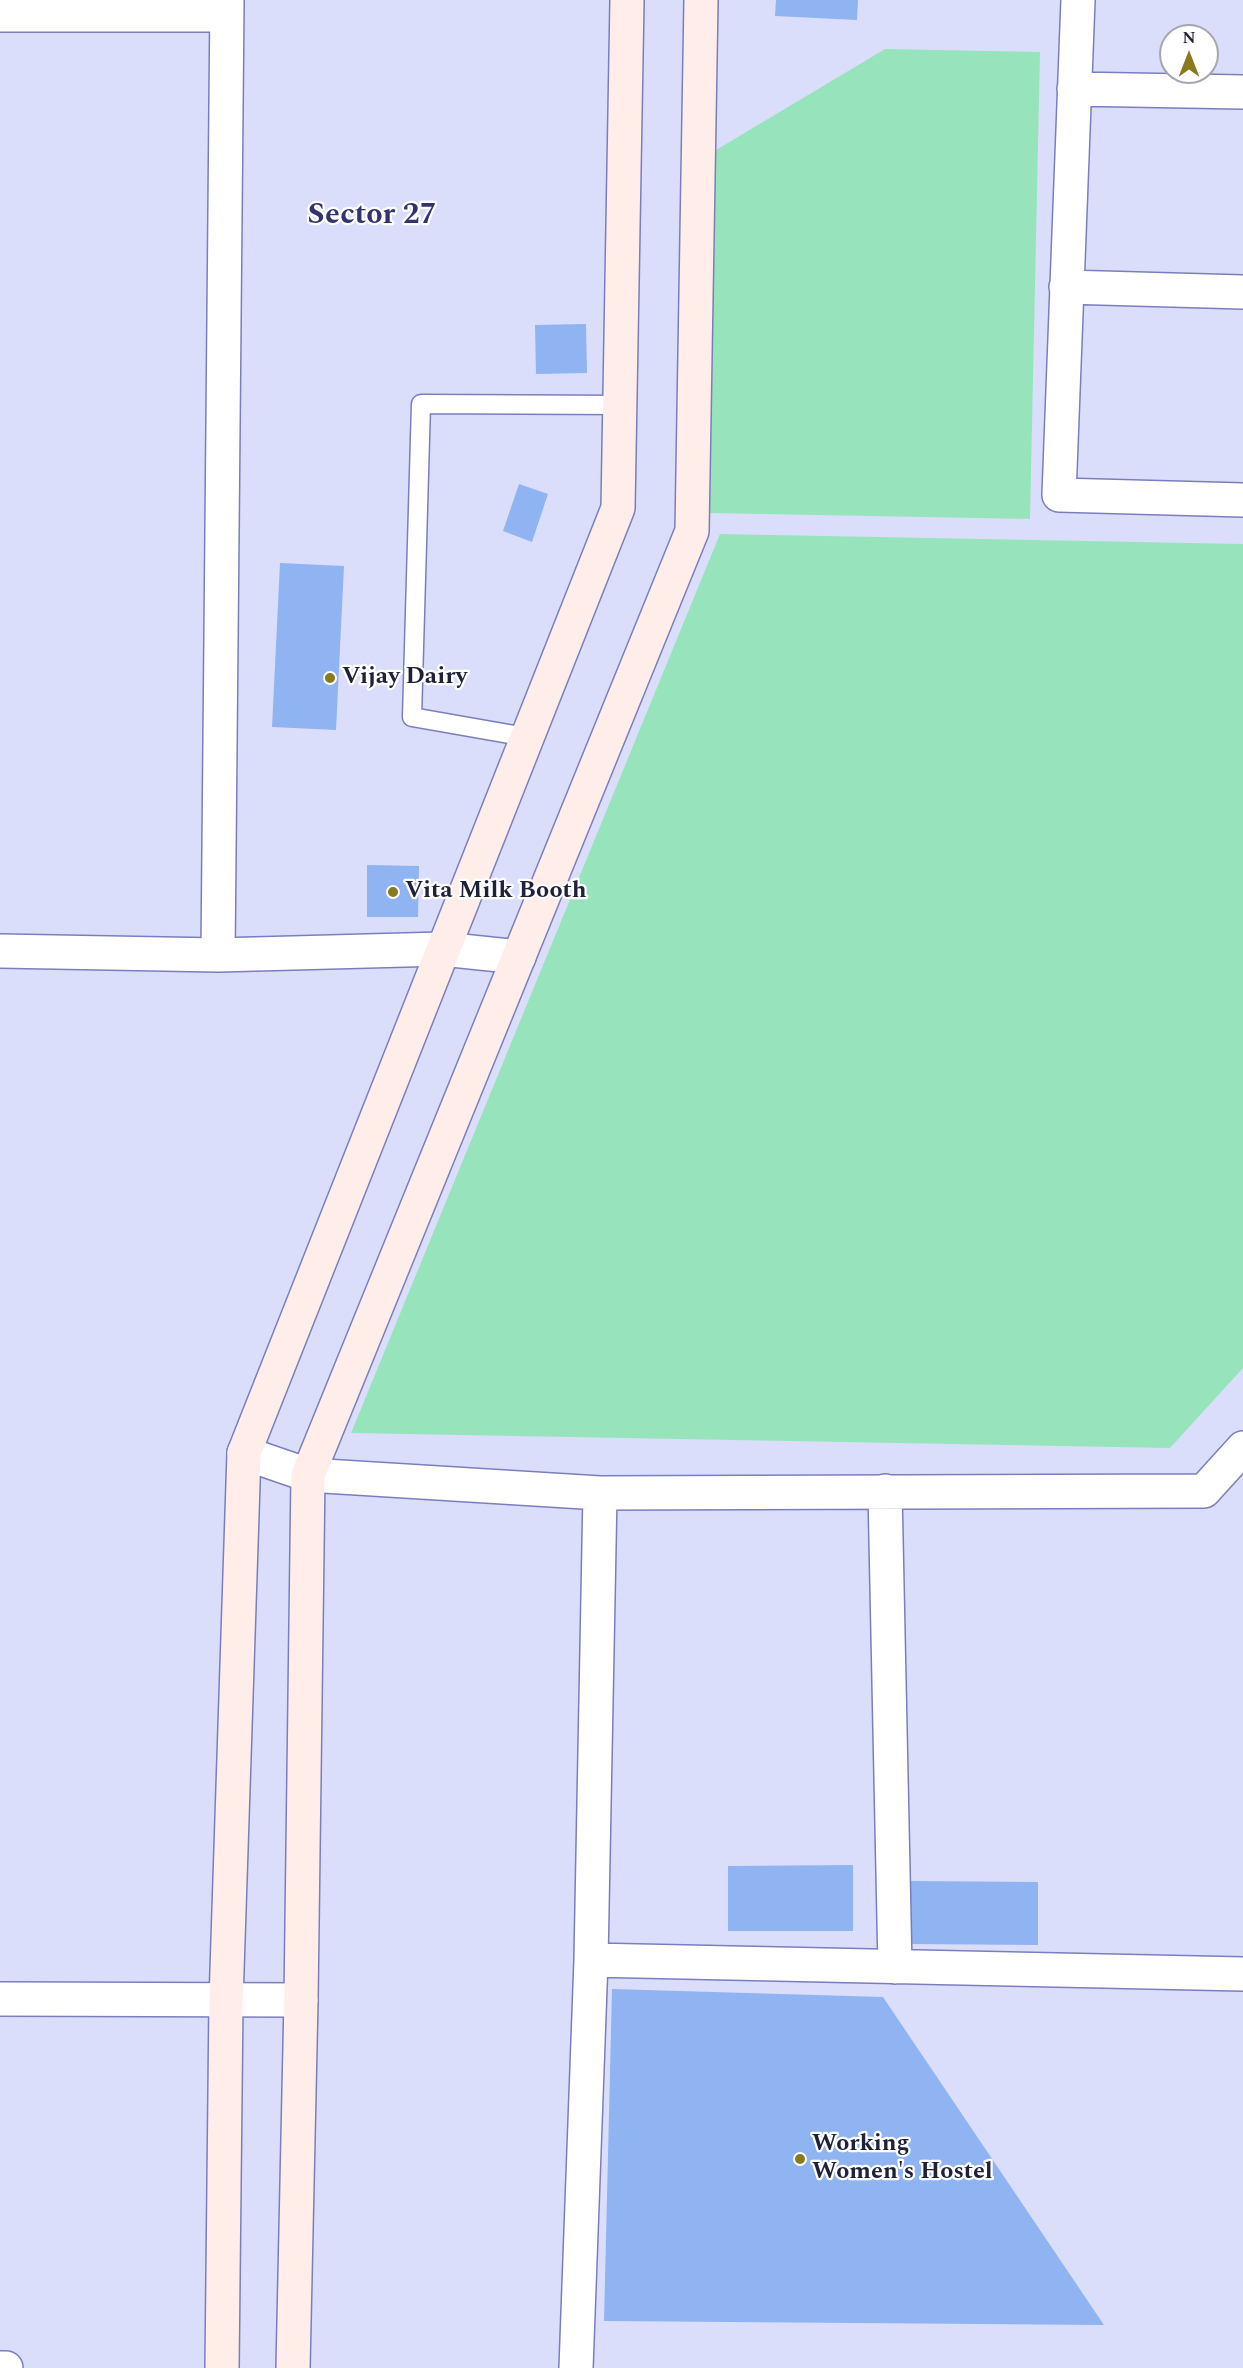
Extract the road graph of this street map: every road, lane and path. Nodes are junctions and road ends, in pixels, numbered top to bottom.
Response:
1 (627, 0) edge
2 (701, 0) edge
3 (1078, 0) edge
4 (227, 7) edge
5 (0, 15) edge
6 (1074, 89) junction
7 (1243, 92) edge
8 (1066, 287) junction
9 (1243, 292) edge
10 (620, 405) junction
11 (1243, 500) edge
12 (526, 737) junction
13 (442, 949) junction
14 (0, 951) edge
15 (218, 956) junction
16 (519, 957) junction
17 (1243, 1448) edge
18 (244, 1453) junction
19 (308, 1475) junction
20 (885, 1491) junction
21 (600, 1493) junction
22 (591, 1960) junction
23 (895, 1966) junction
24 (1243, 1974) edge
25 (0, 1999) edge
26 (301, 2000) junction
27 (226, 2001) junction
28 (0, 2368) edge
29 (6, 2368) edge
30 (222, 2368) edge
31 (293, 2368) edge
32 (576, 2368) edge

1 - 10 street
2 - 16 street
3 - 6 street
4 - 5 street
4 - 15 street
6 - 7 street
6 - 8 street
8 - 9 street
8 - 11 street
10 - 12 street
10 - 12 lane
12 - 13 street
13 - 15 street
13 - 16 street
13 - 18 street
14 - 15 street
16 - 19 street
17 - 20 street
18 - 19 street
18 - 27 street
19 - 21 street
19 - 26 street
20 - 21 street
20 - 23 street
21 - 22 street
22 - 23 street
22 - 32 street
23 - 24 street
25 - 27 street
26 - 27 street
26 - 31 street
27 - 30 street
28 - 29 street

